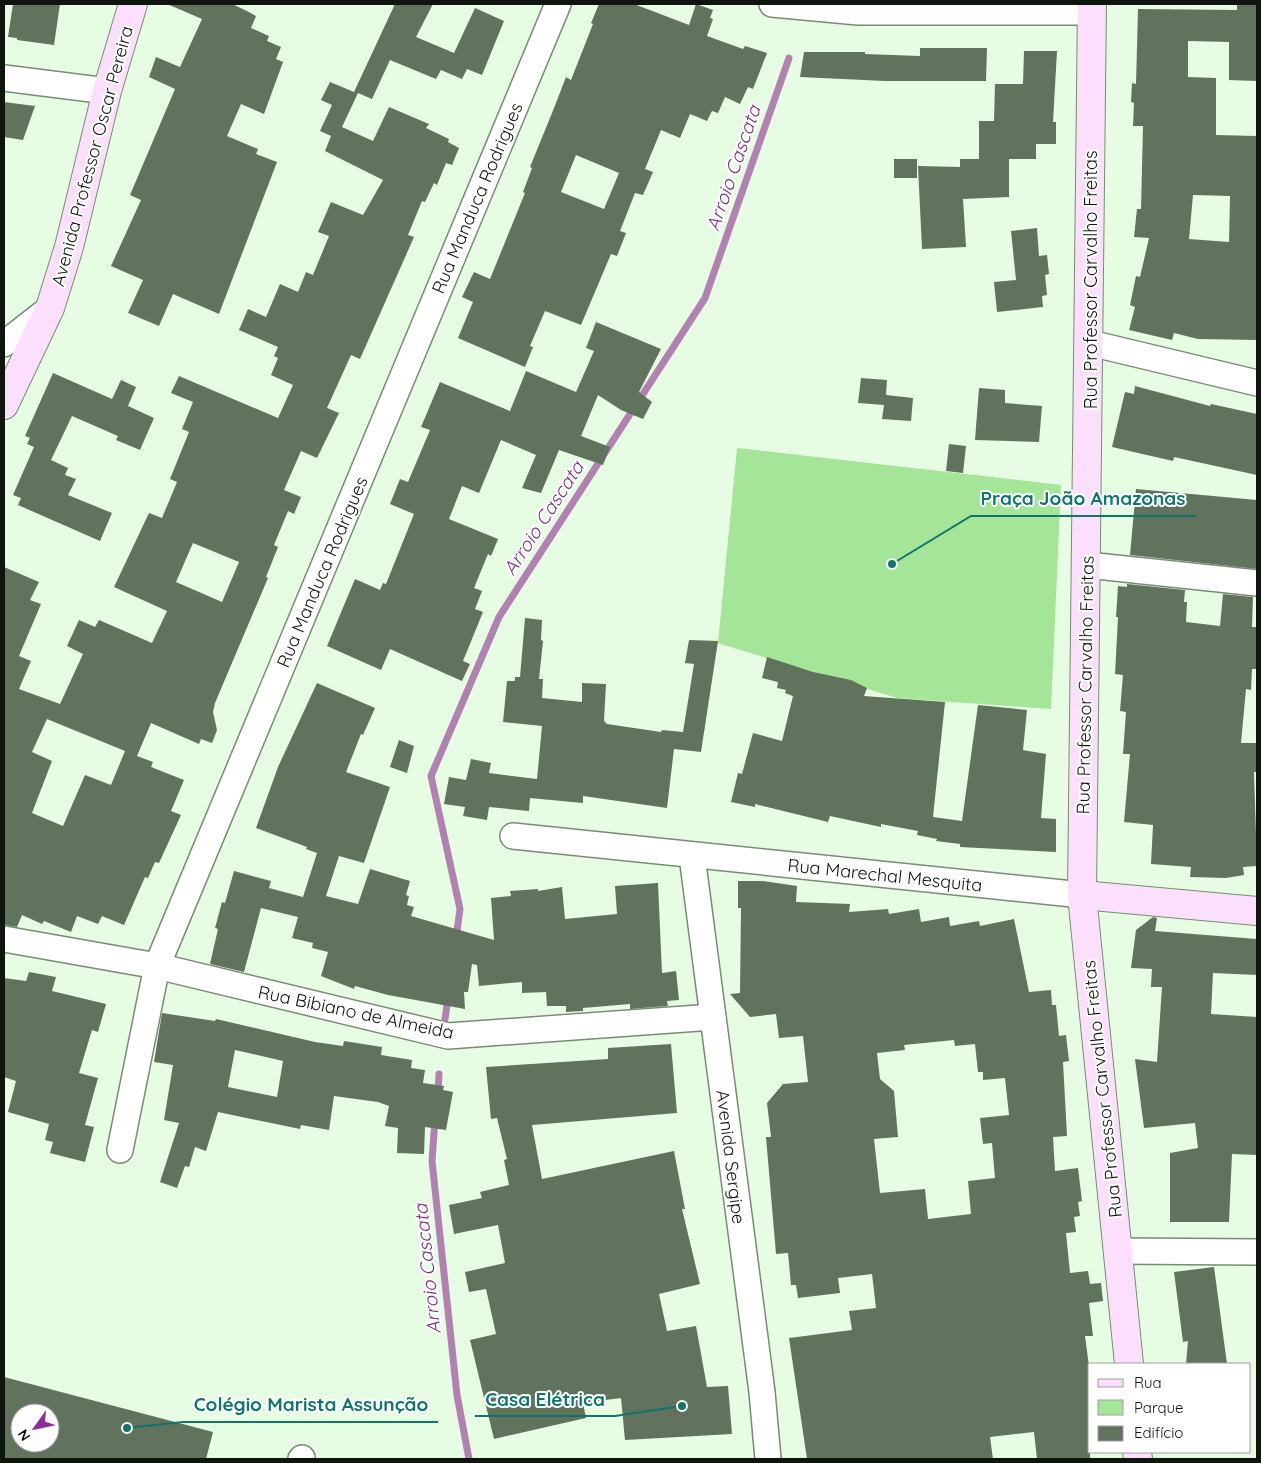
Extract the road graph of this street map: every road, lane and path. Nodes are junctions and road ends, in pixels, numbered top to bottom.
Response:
1 (133, 4) edge
2 (558, 4) edge
3 (772, 4) edge
4 (1092, 8) edge
5 (4, 78) edge
6 (106, 91) junction
7 (50, 308) junction
8 (1090, 343) junction
9 (4, 344) edge
10 (1257, 383) edge
11 (4, 405) edge
12 (1087, 565) junction
13 (1257, 583) edge
14 (513, 836) dead end
15 (692, 856) junction
16 (1082, 895) junction
17 (1257, 911) edge
18 (4, 939) edge
19 (157, 966) junction
20 (713, 1018) junction
21 (120, 1150) dead end
22 (1118, 1251) junction
23 (1257, 1252) edge
24 (1129, 1363) edge
25 (768, 1459) edge

1 - 6 street, Avenida Professor Oscar Pereira
2 - 19 street, Rua Manduca Rodrigues
3 - 4 street
4 - 8 street, Rua Professor Carvalho Freitas
5 - 6 street
6 - 7 street, Avenida Professor Oscar Pereira
7 - 9 street, Avenida Professor Oscar Pereira
7 - 11 street, Avenida Professor Oscar Pereira
8 - 10 street
8 - 12 street, Rua Professor Carvalho Freitas
12 - 13 street
12 - 16 street, Rua Professor Carvalho Freitas
14 - 15 street, Rua Marechal Mesquita
15 - 16 street, Rua Marechal Mesquita
15 - 20 street, Avenida Sergipe
16 - 17 street, Rua Marechal Mesquita
16 - 22 street, Rua Professor Carvalho Freitas
18 - 19 street, Rua Bibiano de Almeida
19 - 20 street, Rua Bibiano de Almeida
19 - 21 street, Rua Manduca Rodrigues
20 - 25 street, Avenida Sergipe
22 - 23 street
22 - 24 street, Rua Professor Carvalho Freitas

